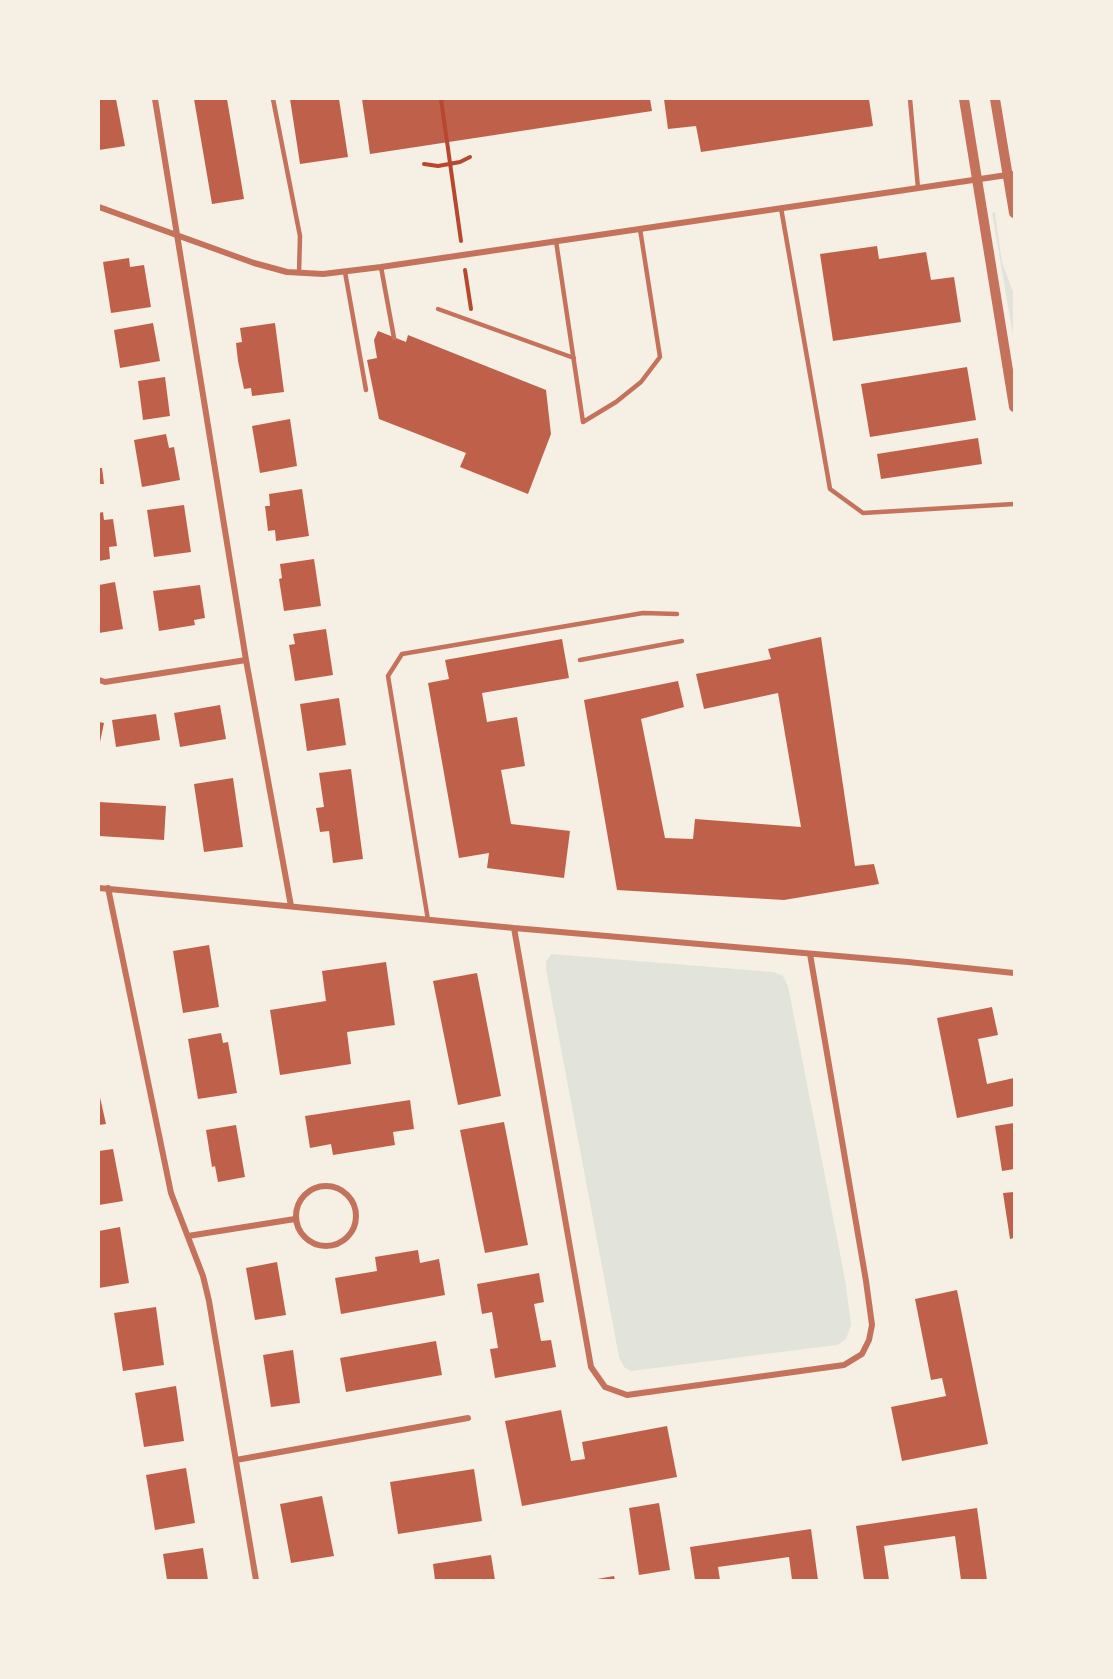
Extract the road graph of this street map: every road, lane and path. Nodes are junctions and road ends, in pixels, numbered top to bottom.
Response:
1 (154, 99) edge
2 (273, 99) edge
3 (441, 99) edge
4 (910, 99) edge
5 (964, 99) edge
6 (995, 99) edge
7 (470, 157) dead end
8 (424, 164) dead end
9 (450, 164) junction
10 (1011, 174) edge
11 (977, 178) junction
12 (918, 188) junction
13 (99, 207) edge
14 (781, 208) junction
15 (1014, 213) edge
16 (640, 229) junction
17 (178, 236) junction
18 (556, 241) junction
19 (461, 242) dead end
20 (381, 267) junction
21 (465, 270) dead end
22 (345, 272) junction
23 (299, 273) junction
24 (438, 309) dead end
25 (471, 309) dead end
26 (394, 338) dead end
27 (574, 358) junction
28 (366, 390) dead end
29 (1014, 407) edge
30 (1014, 504) edge
31 (677, 614) dead end
32 (682, 641) dead end
33 (246, 660) junction
34 (580, 660) dead end
35 (99, 680) edge
36 (99, 888) edge
37 (108, 888) junction
38 (291, 906) junction
39 (428, 920) junction
40 (514, 928) junction
41 (810, 954) junction
42 (1014, 973) edge
43 (295, 1219) junction
44 (188, 1236) junction
45 (468, 1418) dead end
46 (236, 1460) junction
47 (256, 1580) edge

1 - 17 street
2 - 23 lane
3 - 9 path
4 - 12 lane
5 - 11 street
6 - 10 street
7 - 9 path
8 - 9 path
9 - 19 path
10 - 11 street
10 - 15 street
11 - 12 street
11 - 29 street
12 - 14 street
13 - 17 street
14 - 16 street
14 - 30 lane
16 - 18 street
16 - 27 lane
17 - 23 street
17 - 33 street
18 - 20 street
18 - 27 lane
20 - 22 street
20 - 26 lane
21 - 25 path
22 - 23 street
22 - 28 lane
24 - 27 lane
31 - 39 lane
32 - 34 lane
33 - 35 street
33 - 38 street
36 - 37 street
37 - 38 street
37 - 44 street
38 - 39 street
39 - 40 street
40 - 41 street
40 - 41 street
41 - 42 street
43 - 43 street
43 - 44 street
44 - 46 street
45 - 46 street
46 - 47 street

